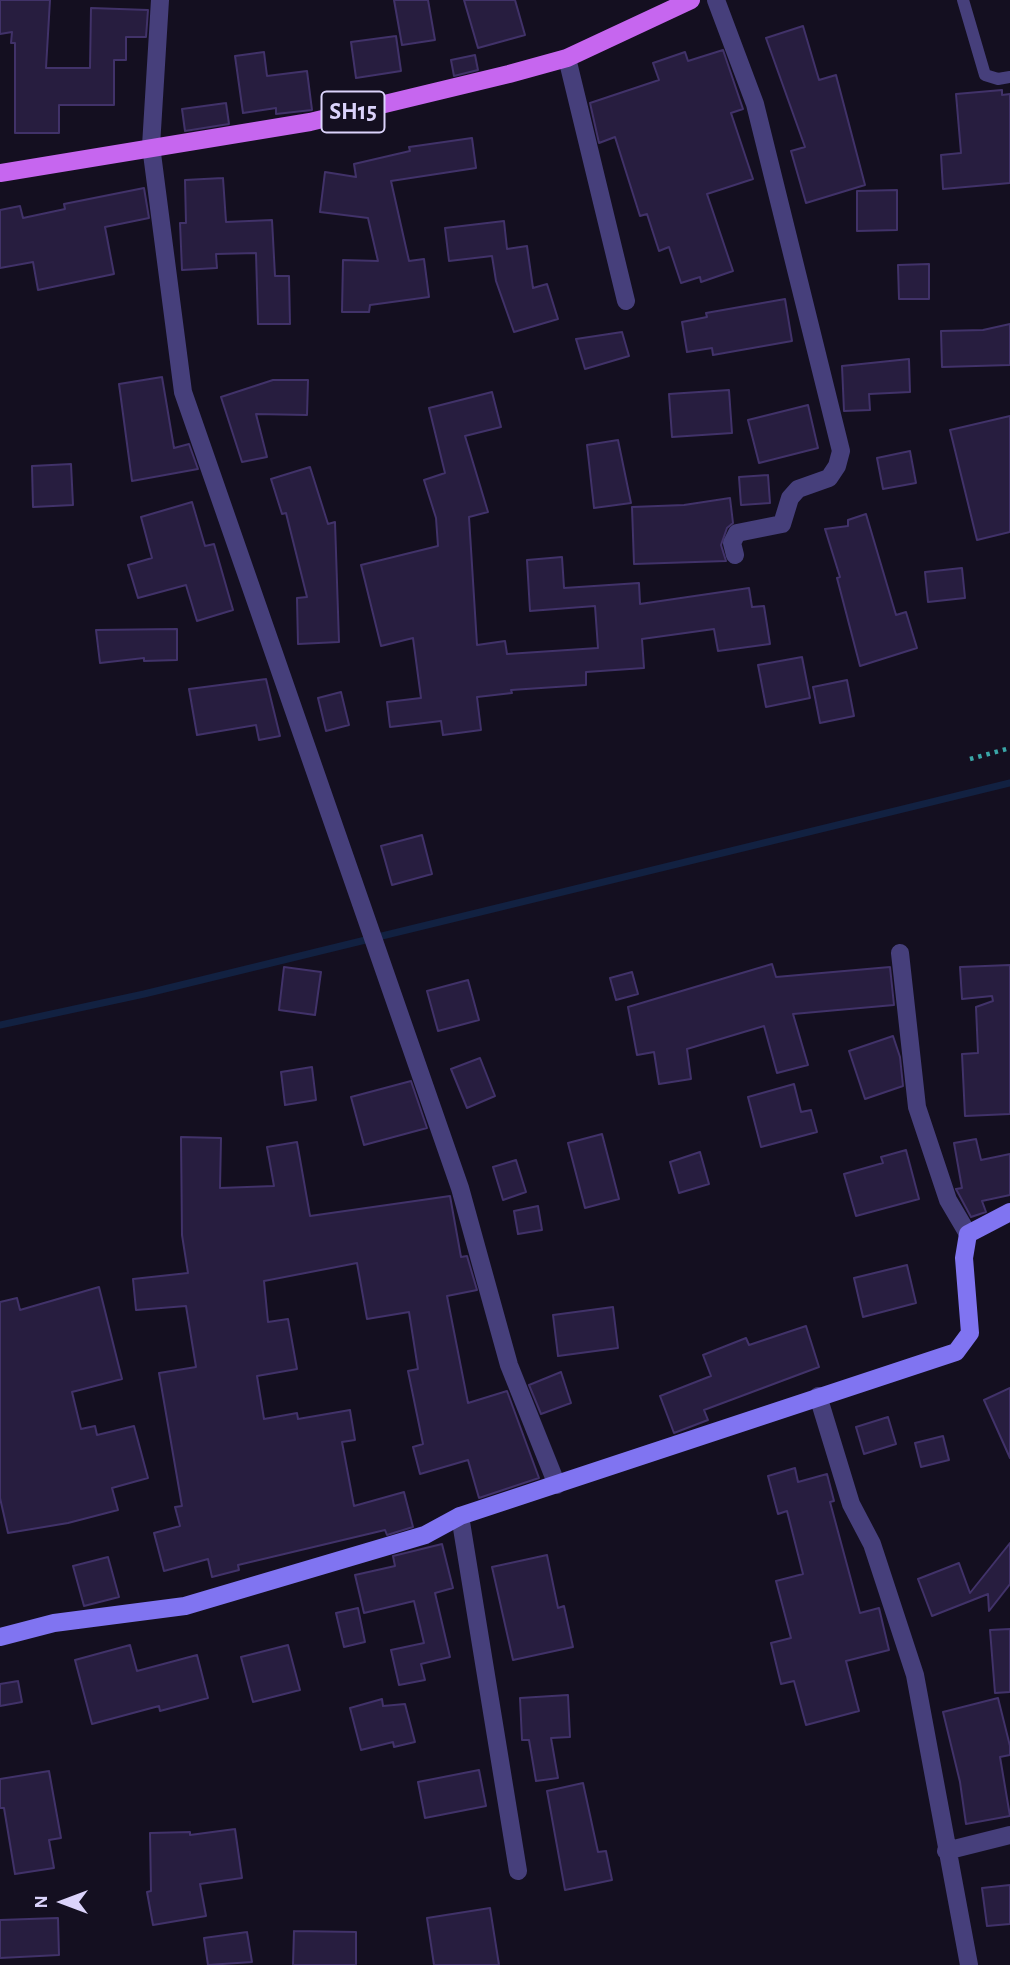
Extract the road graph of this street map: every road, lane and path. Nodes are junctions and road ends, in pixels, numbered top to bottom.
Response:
1 (160, 0) edge
2 (691, 0) edge
3 (716, 0) edge
4 (963, 0) edge
5 (567, 58) junction
6 (1010, 77) edge
7 (151, 146) junction
8 (0, 173) edge
9 (626, 302) dead end
10 (735, 555) dead end
11 (1010, 748) edge
12 (970, 759) dead end
13 (900, 953) dead end
14 (1010, 1212) edge
15 (968, 1234) junction
16 (818, 1396) junction
17 (557, 1485) junction
18 (460, 1516) junction
19 (0, 1637) edge
20 (1010, 1835) edge
21 (946, 1851) junction
22 (517, 1871) dead end
23 (969, 1965) edge

1 - 7 street
2 - 5 main road, SH15
3 - 10 street
4 - 6 lane
5 - 7 main road, SH15
5 - 9 street
7 - 8 main road, SH15
7 - 17 street
11 - 12 path
13 - 15 street
14 - 15 main road
15 - 16 main road
16 - 17 main road
16 - 21 street
17 - 18 main road
18 - 19 main road
18 - 22 street
20 - 21 street
21 - 23 street

